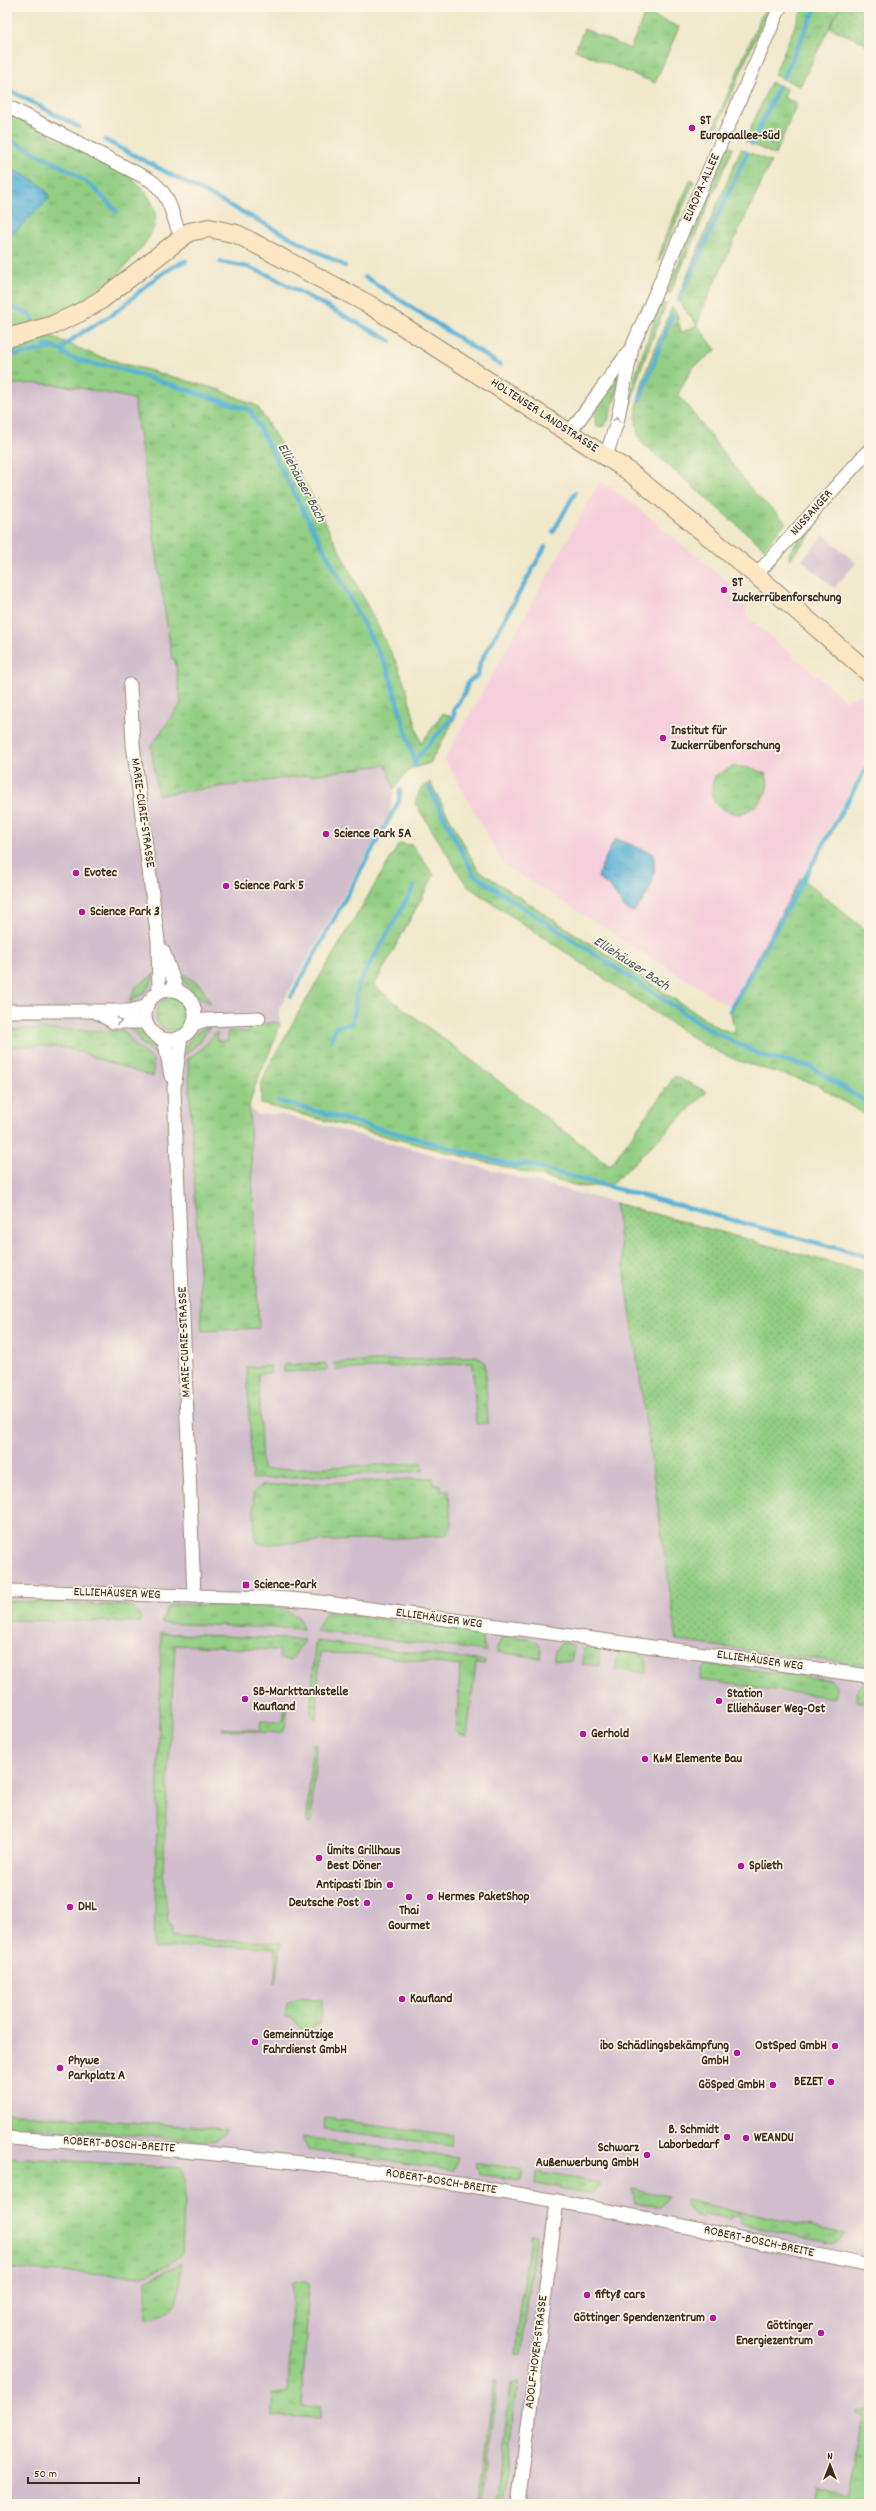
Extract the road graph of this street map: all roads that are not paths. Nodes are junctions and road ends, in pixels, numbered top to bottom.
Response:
1 (780, 7) edge
2 (7, 106) edge
3 (181, 236) junction
4 (7, 338) edge
5 (632, 347) junction
6 (570, 432) junction
7 (869, 450) edge
8 (606, 456) junction
9 (756, 575) junction
10 (869, 673) edge
11 (130, 685) dead end
12 (158, 941) junction
13 (177, 990) junction
14 (159, 992) junction
15 (145, 1007) junction
16 (195, 1009) junction
17 (7, 1011) edge
18 (95, 1011) junction
19 (245, 1018) junction
20 (259, 1018) dead end
21 (145, 1022) junction
22 (193, 1024) junction
23 (181, 1037) junction
24 (162, 1039) junction
25 (174, 1088) junction
26 (7, 1591) edge
27 (194, 1596) junction
28 (869, 1676) edge
29 (7, 2138) edge
30 (557, 2201) junction
31 (869, 2266) edge
32 (518, 2504) edge

1 - 5 street, EUROPA-ALLEE
2 - 3 street
3 - 4 street
3 - 6 street, HOLTENSER LANDSTRASSE
5 - 6 street, EUROPA-ALLEE
8 -> 5 street, EUROPA-ALLEE
6 - 8 street, HOLTENSER LANDSTRASSE
7 - 9 street, NUSSANGER
8 - 9 street, HOLTENSER LANDSTRASSE
9 - 10 street, HOLTENSER LANDSTRASSE
11 - 12 street, MARIE-CURIE-STRASSE
12 - 13 street, MARIE-CURIE-STRASSE
12 - 14 street, MARIE-CURIE-STRASSE
13 - 14 street
13 - 16 street
14 - 15 street
15 - 18 street
15 - 21 street
16 - 19 street
16 - 22 street
17 - 18 street
18 -> 21 street
19 - 20 street
19 - 22 street
21 - 24 street
22 - 23 street
23 - 24 street
23 - 25 street, MARIE-CURIE-STRASSE
24 - 25 street, MARIE-CURIE-STRASSE
25 - 27 street, MARIE-CURIE-STRASSE
26 - 27 street, ELLIEHÄUSER WEG
27 - 28 street, ELLIEHÄUSER WEG
29 - 30 street, ROBERT-BOSCH-BREITE
30 - 31 street, ROBERT-BOSCH-BREITE
30 - 32 street, ADOLF-HOYER-STRASSE

